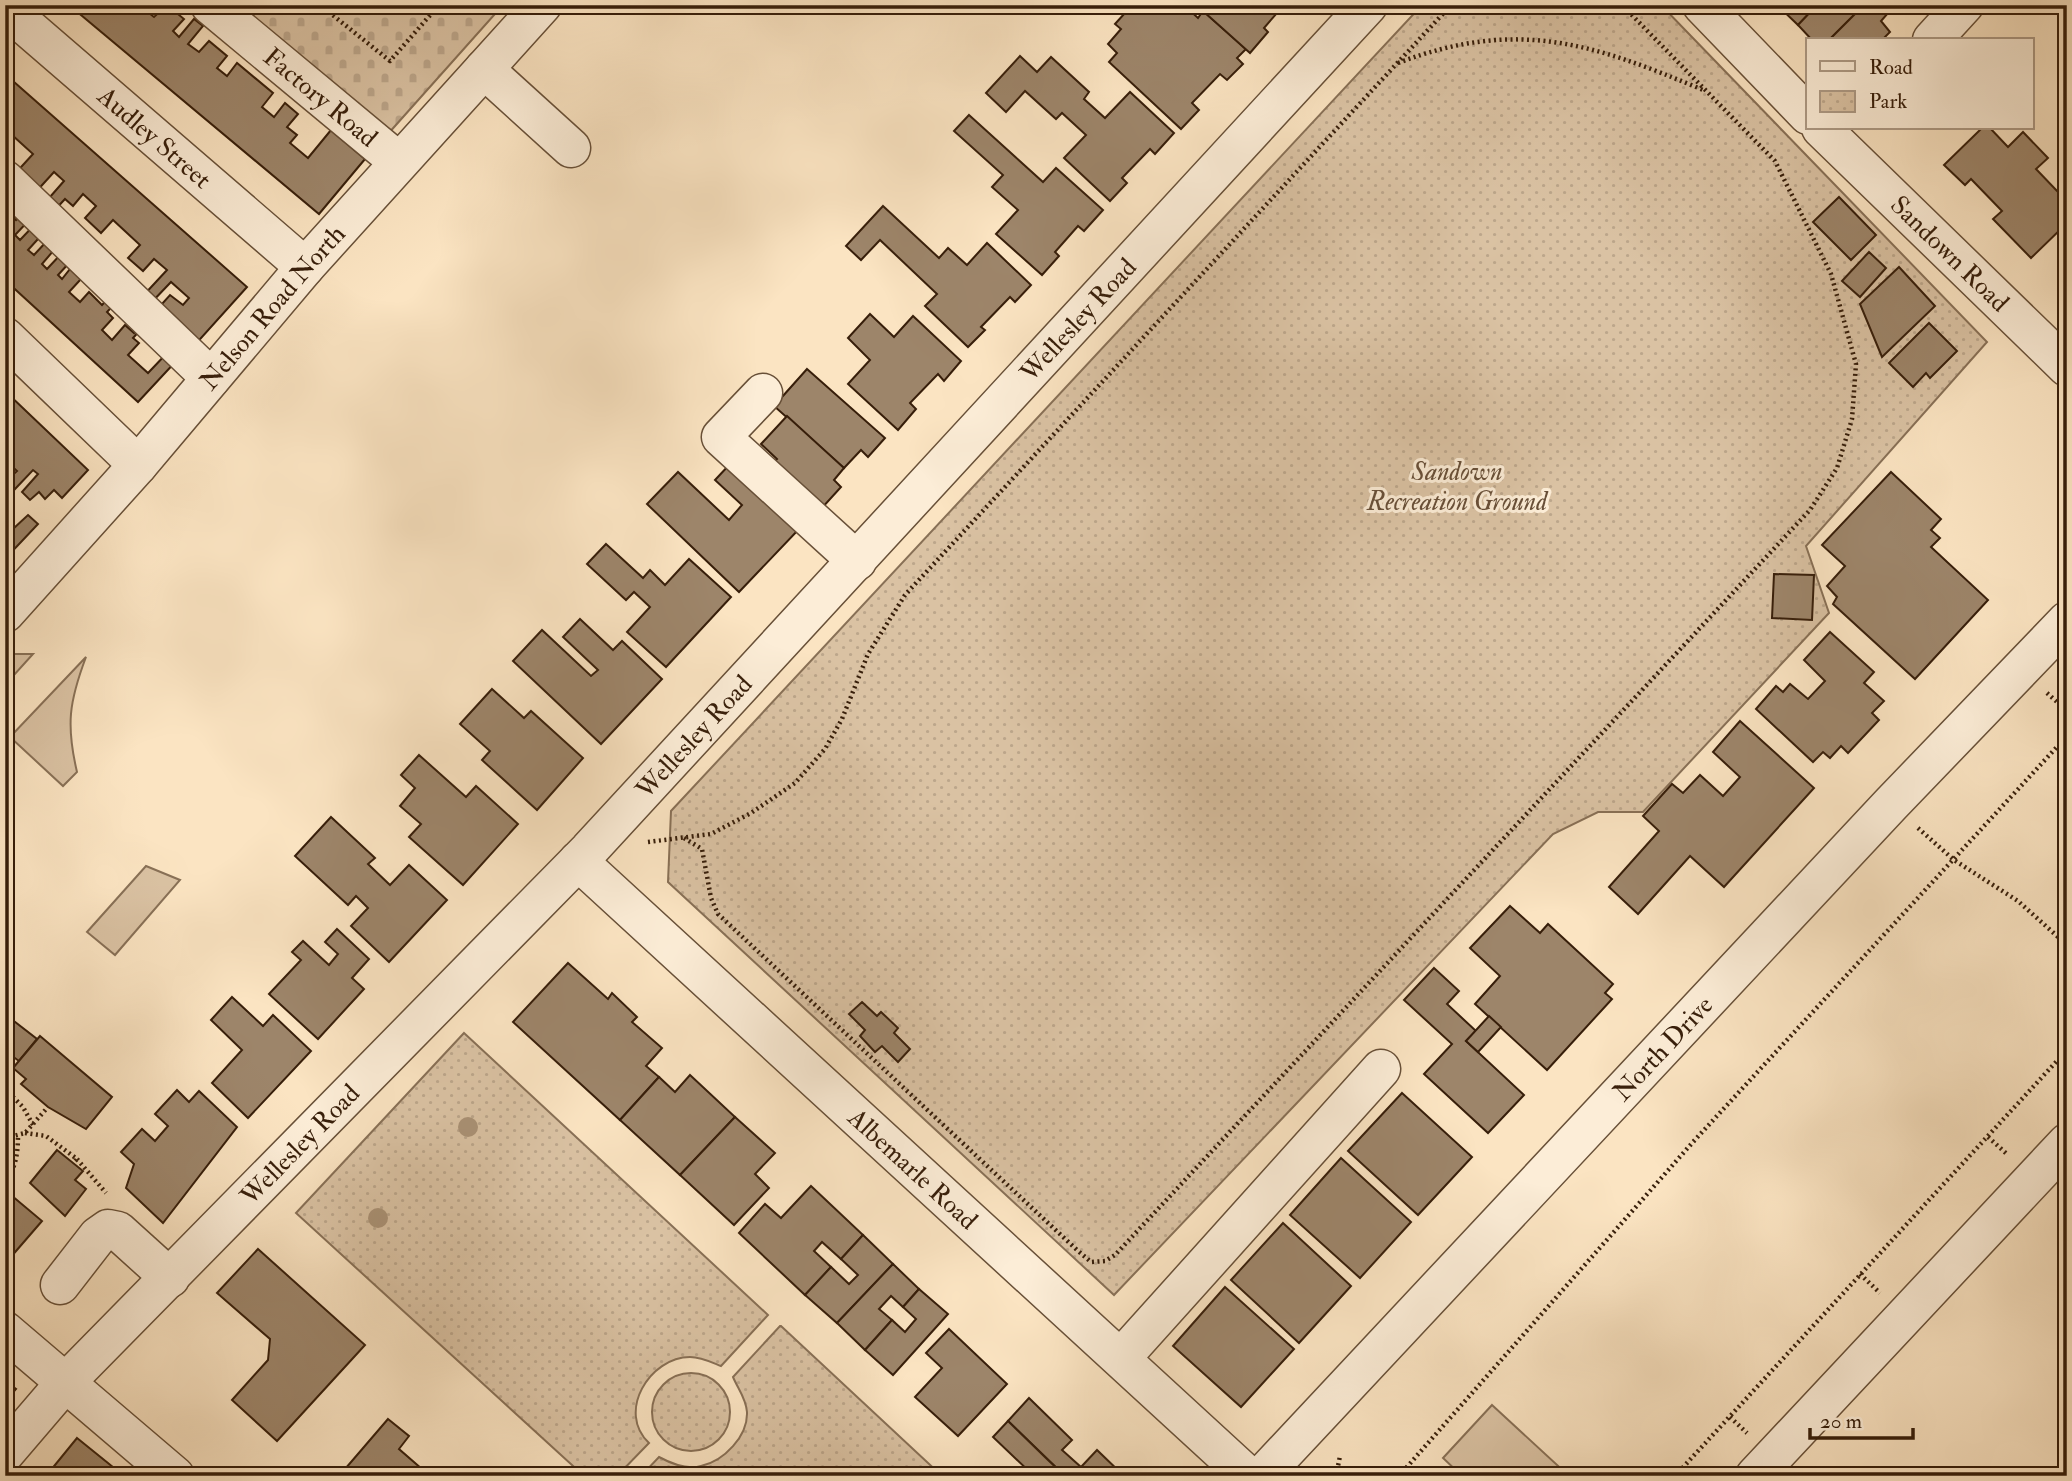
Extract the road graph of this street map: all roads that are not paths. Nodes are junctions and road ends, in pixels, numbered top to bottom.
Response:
1 (210, 5) edge
2 (542, 5) edge
3 (1368, 5) edge
4 (1702, 5) edge
5 (1964, 5) edge
6 (5, 8) edge
7 (1934, 38) edge
8 (484, 69) junction
9 (1806, 107) edge
10 (1829, 130) edge
11 (571, 148) dead end
12 (399, 162) junction
13 (5, 180) edge
14 (305, 267) junction
15 (5, 337) edge
16 (2067, 367) edge
17 (211, 377) junction
18 (763, 393) dead end
19 (138, 465) junction
20 (857, 561) junction
21 (5, 613) edge
22 (2067, 621) edge
23 (578, 862) junction
24 (1381, 1069) dead end
25 (2067, 1143) edge
26 (170, 1278) junction
27 (60, 1286) dead end
28 (5, 1331) edge
29 (1122, 1357) junction
30 (64, 1384) junction
31 (5, 1453) edge
32 (172, 1475) edge
33 (1248, 1476) edge
34 (1262, 1476) edge
35 (1755, 1476) edge

1 - 12 street, Factory Road
2 - 8 street, Nelson Road North
3 - 20 street, Wellesley Road
4 - 9 street, Sandown Road
5 - 7 street
6 - 14 street, Audley Street
8 - 11 street
8 - 12 street, Nelson Road North
10 - 16 street, Sandown Road
12 - 14 street, Nelson Road North
13 - 17 street
14 - 17 street, Nelson Road North
15 - 19 street
17 - 19 street, Nelson Road North
18 - 20 street
19 - 21 street, Nelson Road North
20 - 23 street, Wellesley Road
22 - 34 street, North Drive
23 - 26 street, Wellesley Road
23 - 29 street, Albemarle Road
24 - 29 street
25 - 35 street
26 - 27 street
26 - 30 street, Wellesley Road
28 - 30 street
29 - 33 street, Albemarle Road
30 - 31 street, Wellesley Road
30 - 32 street

